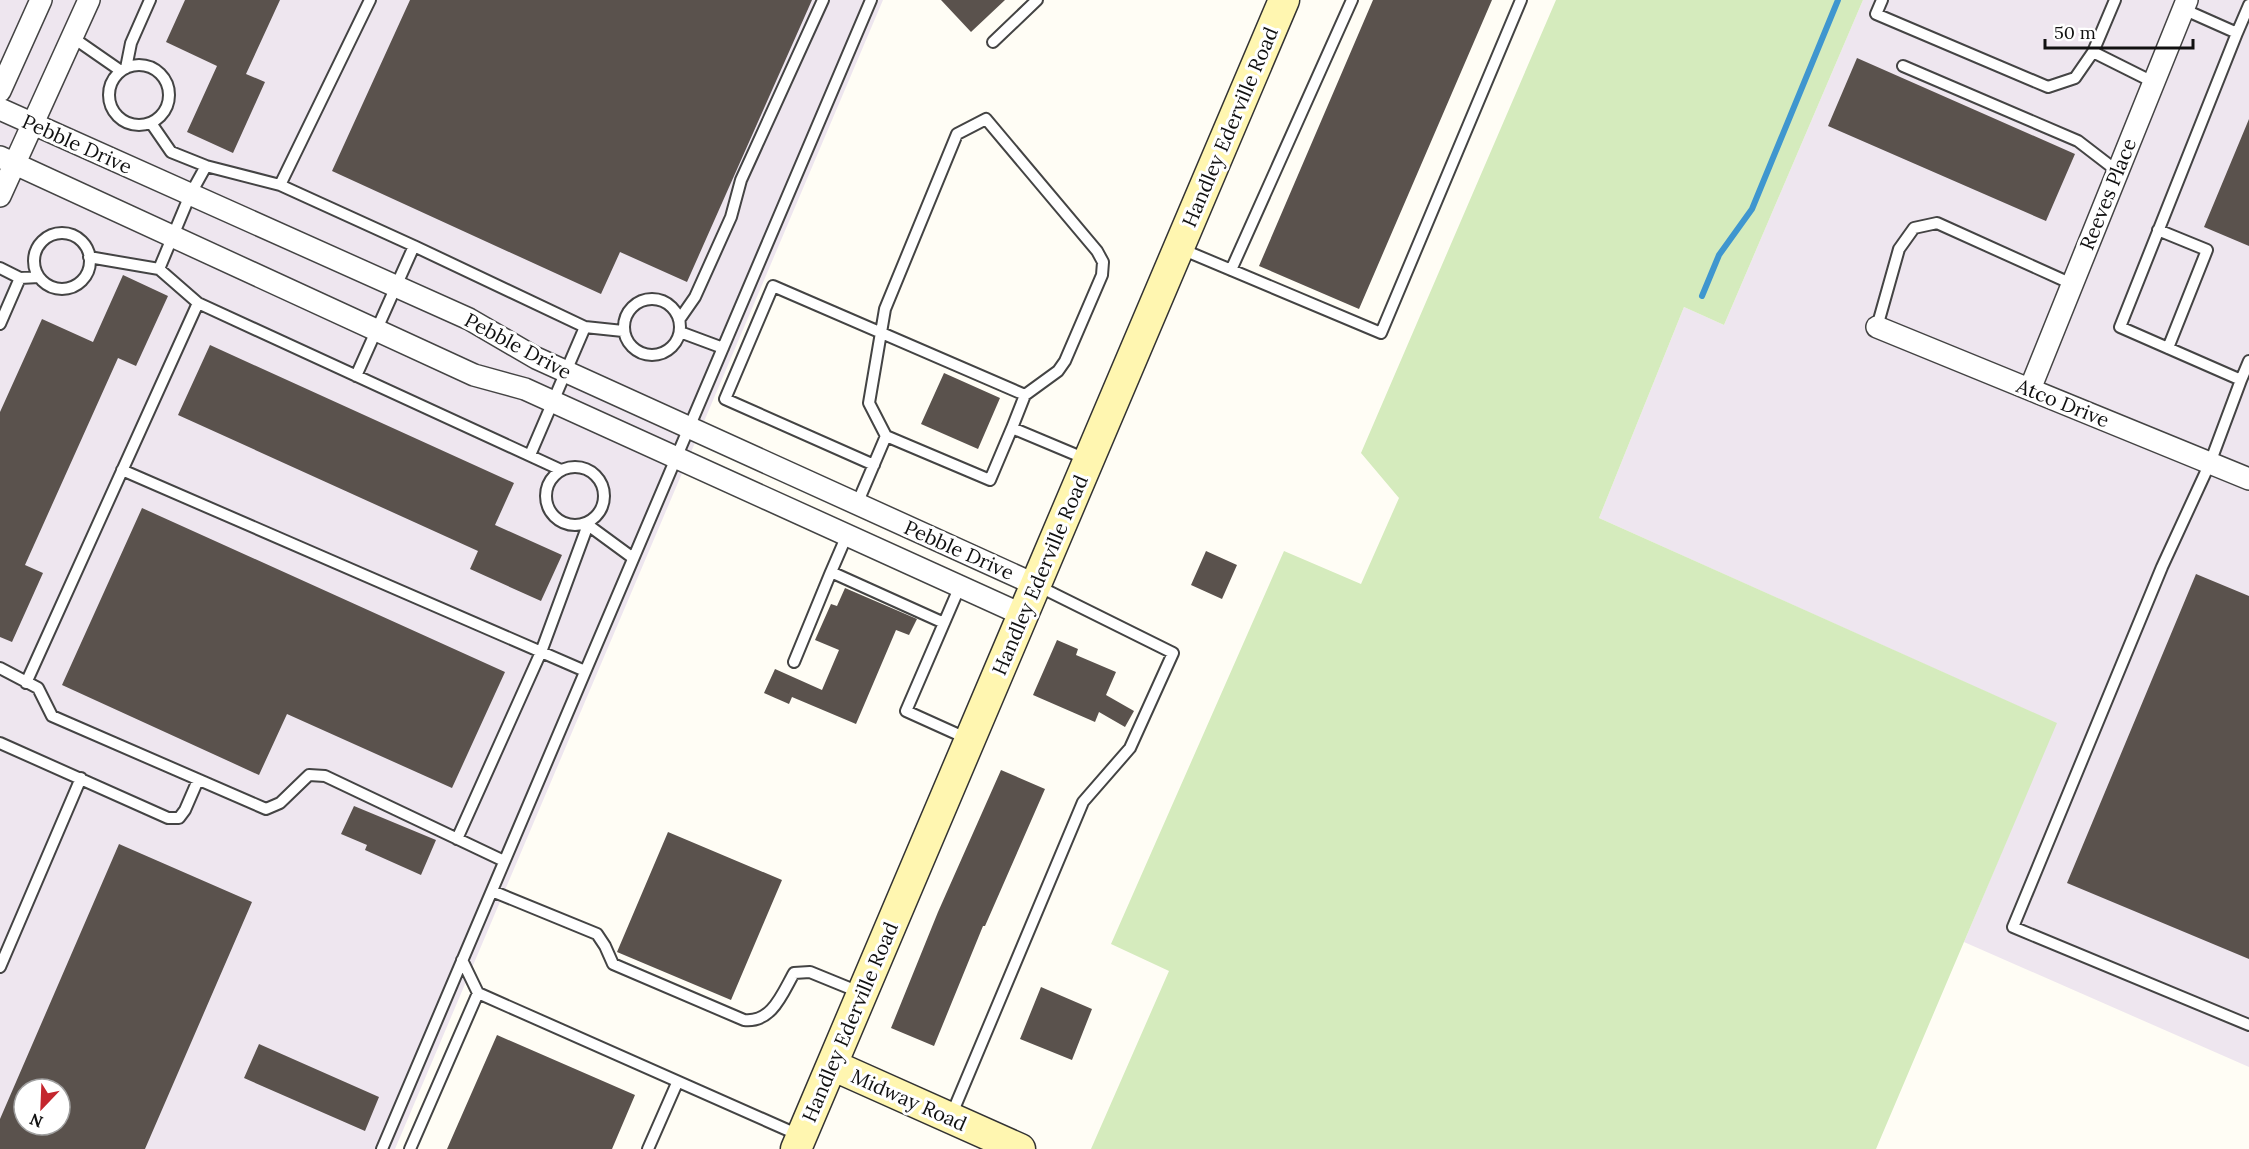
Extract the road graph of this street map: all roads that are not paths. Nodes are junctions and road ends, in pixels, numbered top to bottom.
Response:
1 (41, 0) edge
2 (89, 0) edge
3 (150, 0) edge
4 (370, 0) edge
5 (823, 0) edge
6 (871, 0) edge
7 (1037, 0) edge
8 (1284, 0) edge
9 (1352, 0) edge
10 (1521, 0) edge
11 (1882, 0) edge
12 (2115, 0) edge
13 (2185, 5) edge
14 (2249, 5) edge
15 (2237, 33) junction
16 (72, 37) junction
17 (993, 42) dead end
18 (2093, 52) junction
19 (1903, 66) dead end
20 (123, 70) junction
21 (2153, 82) junction
22 (0, 91) edge
23 (0, 109) edge
24 (151, 123) junction
25 (33, 124) junction
26 (7, 161) edge
27 (206, 166) junction
28 (2117, 171) junction
29 (280, 185) junction
30 (190, 195) junction
31 (0, 196) edge
32 (2158, 230) junction
33 (174, 237) junction
34 (414, 246) junction
35 (1179, 248) junction
36 (89, 257) junction
37 (0, 268) edge
38 (159, 269) junction
39 (1231, 270) junction
40 (39, 277) junction
41 (20, 278) junction
42 (2072, 284) junction
43 (395, 286) junction
44 (198, 303) junction
45 (0, 324) edge
46 (679, 326) junction
47 (585, 327) junction
48 (1877, 327) joint
49 (375, 330) junction
50 (623, 331) junction
51 (880, 332) junction
52 (723, 348) junction
53 (2168, 348) junction
54 (2249, 361) edge
55 (565, 372) junction
56 (356, 376) junction
57 (2241, 380) junction
58 (2030, 389) junction
59 (1025, 395) junction
60 (552, 401) junction
61 (689, 428) junction
62 (1012, 428) junction
63 (886, 436) junction
64 (530, 455) junction
65 (675, 457) junction
66 (1089, 460) junction
67 (2210, 463) junction
68 (874, 465) junction
69 (122, 470) junction
70 (561, 470) junction
71 (2249, 480) edge
72 (821, 488) junction
73 (857, 504) junction
74 (809, 518) junction
75 (589, 523) junction
76 (921, 533) junction
77 (847, 535) junction
78 (633, 558) junction
79 (909, 563) junction
80 (831, 572) junction
81 (1036, 585) junction
82 (960, 586) junction
83 (1023, 615) junction
84 (944, 623) junction
85 (541, 652) junction
86 (794, 662) dead end
87 (0, 668) edge
88 (585, 671) junction
89 (26, 683) junction
90 (970, 740) junction
91 (0, 743) edge
92 (81, 778) junction
93 (198, 780) junction
94 (457, 839) junction
95 (504, 861) junction
96 (492, 891) junction
97 (462, 960) junction
98 (0, 967) edge
99 (478, 993) junction
100 (862, 993) junction
101 (2249, 1024) edge
102 (832, 1065) junction
103 (677, 1083) junction
104 (950, 1118) junction
105 (798, 1143) edge
106 (1005, 1146) edge
107 (382, 1149) edge
108 (410, 1149) edge
109 (648, 1149) edge

1 - 22 street
2 - 16 street
3 - 20 lane
4 - 29 lane
5 - 46 lane
6 - 52 lane
7 - 17 lane
8 - 35 main road, Handley Ederville Road
9 - 39 lane
10 - 39 lane
11 - 18 lane
12 - 18 lane
13 - 15 lane
13 - 21 street, Reeves Place
14 - 15 lane
15 - 32 lane
16 - 20 lane
16 - 25 street
18 - 21 lane
19 - 28 lane
20 - 24 lane
20 - 24 lane
21 - 28 street, Reeves Place
23 - 25 street, Pebble Drive
24 - 27 lane
25 - 26 street
25 - 30 street, Pebble Drive
26 - 31 street
26 - 33 street, Pebble Drive
27 - 29 lane
27 - 30 lane
28 - 42 street, Reeves Place
29 - 34 lane
30 - 33 lane
30 - 43 street, Pebble Drive
32 - 53 lane
32 - 53 lane
33 - 38 lane
33 - 49 street, Pebble Drive
34 - 43 lane
34 - 47 lane
35 - 39 lane
35 - 66 main road, Handley Ederville Road
36 - 38 lane
36 - 40 lane
36 - 40 lane
37 - 41 lane
38 - 44 lane
40 - 41 lane
41 - 45 lane
42 - 48 lane
42 - 58 street, Reeves Place
43 - 49 lane
43 - 55 street, Pebble Drive
44 - 56 lane
44 - 69 lane
46 - 50 lane
46 - 50 lane
46 - 52 lane
47 - 50 lane
47 - 55 lane
48 - 58 street, Atco Drive
49 - 56 lane
49 - 60 street, Pebble Drive
51 - 59 lane
51 - 59 lane
51 - 63 lane
51 - 68 lane
52 - 61 lane
53 - 57 lane
54 - 57 lane
55 - 60 lane
55 - 61 street, Pebble Drive
56 - 64 lane
57 - 67 lane
58 - 67 street, Atco Drive
59 - 62 lane
60 - 64 lane
60 - 65 street, Pebble Drive
61 - 65 lane
61 - 72 street, Pebble Drive
62 - 63 lane
62 - 66 lane
63 - 68 lane
64 - 70 lane
65 - 74 street, Pebble Drive
65 - 78 lane
66 - 81 main road, Handley Ederville Road
67 - 71 street, Atco Drive
67 - 101 lane
68 - 73 lane
69 - 85 lane
69 - 89 lane
70 - 75 lane
70 - 75 lane
72 - 73 street, Pebble Drive
72 - 74 street
73 - 76 street, Pebble Drive
74 - 77 street, Pebble Drive
75 - 78 lane
75 - 85 lane
76 - 79 street
76 - 81 street, Pebble Drive
77 - 79 street, Pebble Drive
77 - 80 lane
78 - 88 lane
79 - 82 street, Pebble Drive
80 - 84 lane
80 - 86 lane
81 - 83 main road, Handley Ederville Road
81 - 104 lane
82 - 83 street, Pebble Drive
82 - 84 lane
83 - 90 main road, Handley Ederville Road
84 - 90 lane
85 - 88 lane
85 - 94 lane
87 - 89 lane
88 - 95 lane
89 - 93 lane
90 - 100 main road, Handley Ederville Road
91 - 92 lane
92 - 93 lane
92 - 98 lane
93 - 94 lane
94 - 95 lane
95 - 96 lane
96 - 97 lane
96 - 100 lane
97 - 99 lane
97 - 107 lane
99 - 103 lane
99 - 108 lane
100 - 102 main road, Handley Ederville Road
102 - 104 main road, Midway Road
102 - 105 main road, Handley Ederville Road
103 - 105 lane
103 - 109 lane
104 - 106 main road, Midway Road

